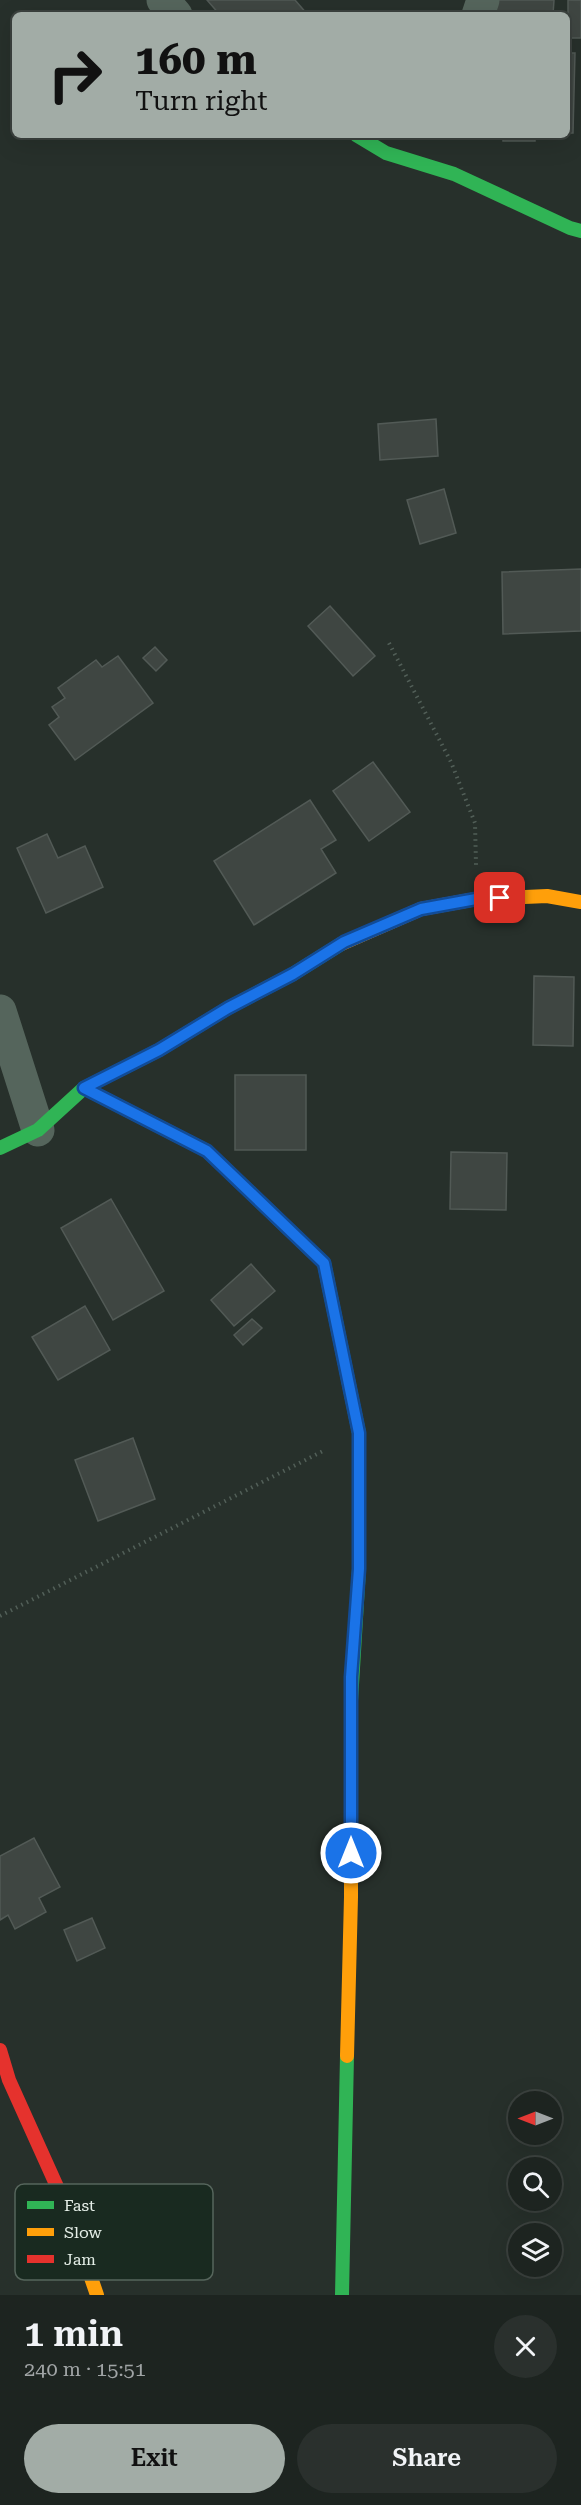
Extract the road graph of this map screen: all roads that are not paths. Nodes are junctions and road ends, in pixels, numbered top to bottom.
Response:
1 (163, 0) edge
2 (173, 12) edge
3 (361, 138) edge
4 (581, 231) edge
5 (581, 902) edge
6 (0, 1011) edge
7 (84, 1088) junction
8 (38, 1130) junction
9 (0, 1148) edge
10 (0, 2049) edge
11 (56, 2184) edge
12 (92, 2280) edge
13 (97, 2295) edge
14 (342, 2295) edge

1 - 2 street
3 - 4 street
5 - 7 street
6 - 8 street
7 - 8 street
7 - 14 street
8 - 9 street
10 - 11 street
12 - 13 street

